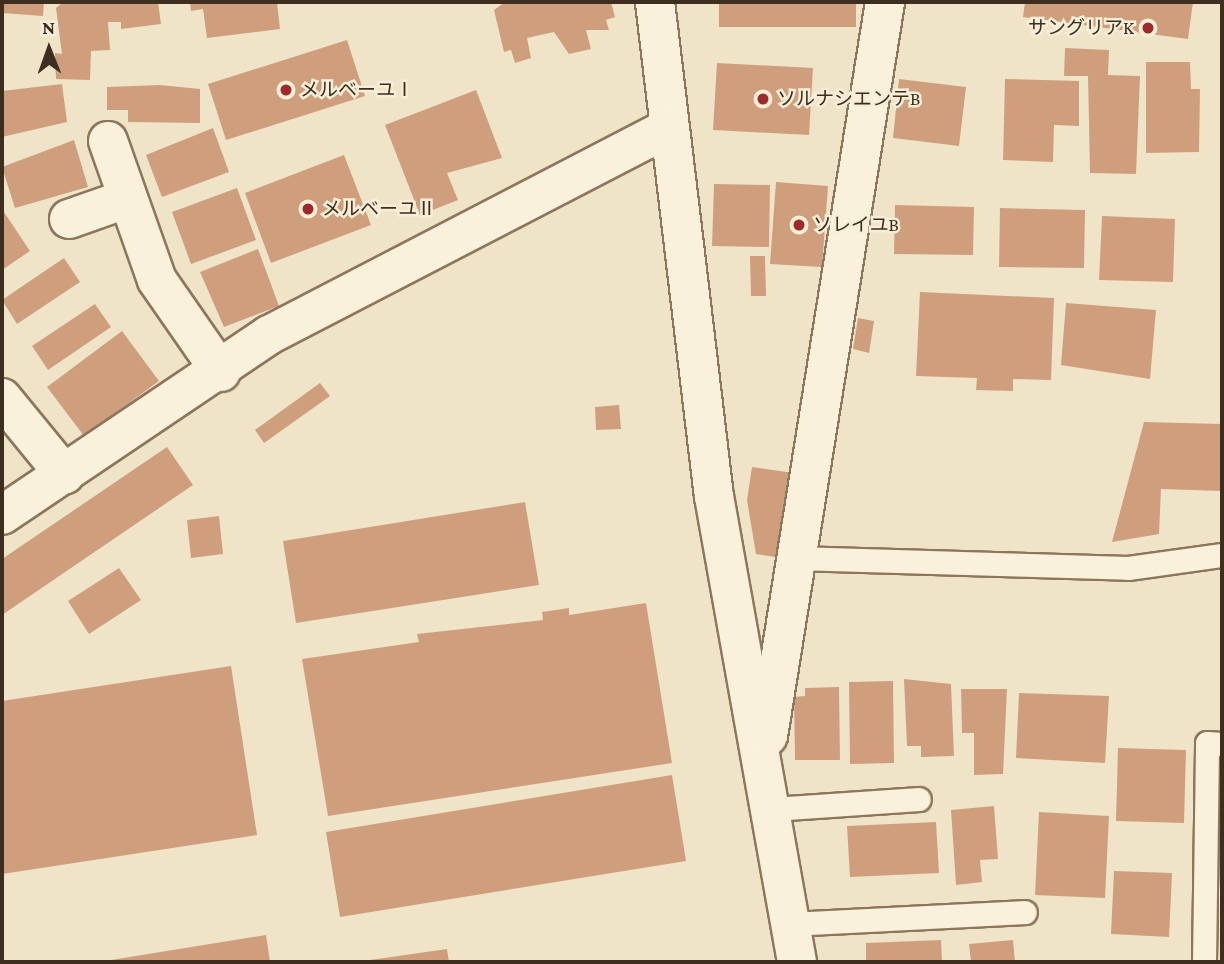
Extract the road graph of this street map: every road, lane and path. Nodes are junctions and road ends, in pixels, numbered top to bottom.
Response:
1 (655, 2) edge
2 (885, 2) edge
3 (668, 128) junction
4 (108, 141) dead end
5 (125, 199) junction
6 (69, 219) dead end
7 (221, 372) junction
8 (2, 398) edge
9 (65, 475) junction
10 (2, 514) edge
11 (1222, 555) edge
12 (795, 558) junction
13 (1222, 744) edge
14 (764, 751) junction
15 (919, 799) dead end
16 (774, 809) junction
17 (1025, 912) dead end
18 (791, 924) junction
19 (797, 962) edge
20 (1204, 962) edge

1 - 3 street
2 - 12 street
3 - 7 street
3 - 14 street
4 - 5 street
5 - 6 street
5 - 7 street
7 - 9 street
8 - 9 street
9 - 10 street
11 - 12 lane
12 - 14 street
13 - 20 lane
14 - 16 street
15 - 16 lane
16 - 18 street
17 - 18 lane
18 - 19 street

